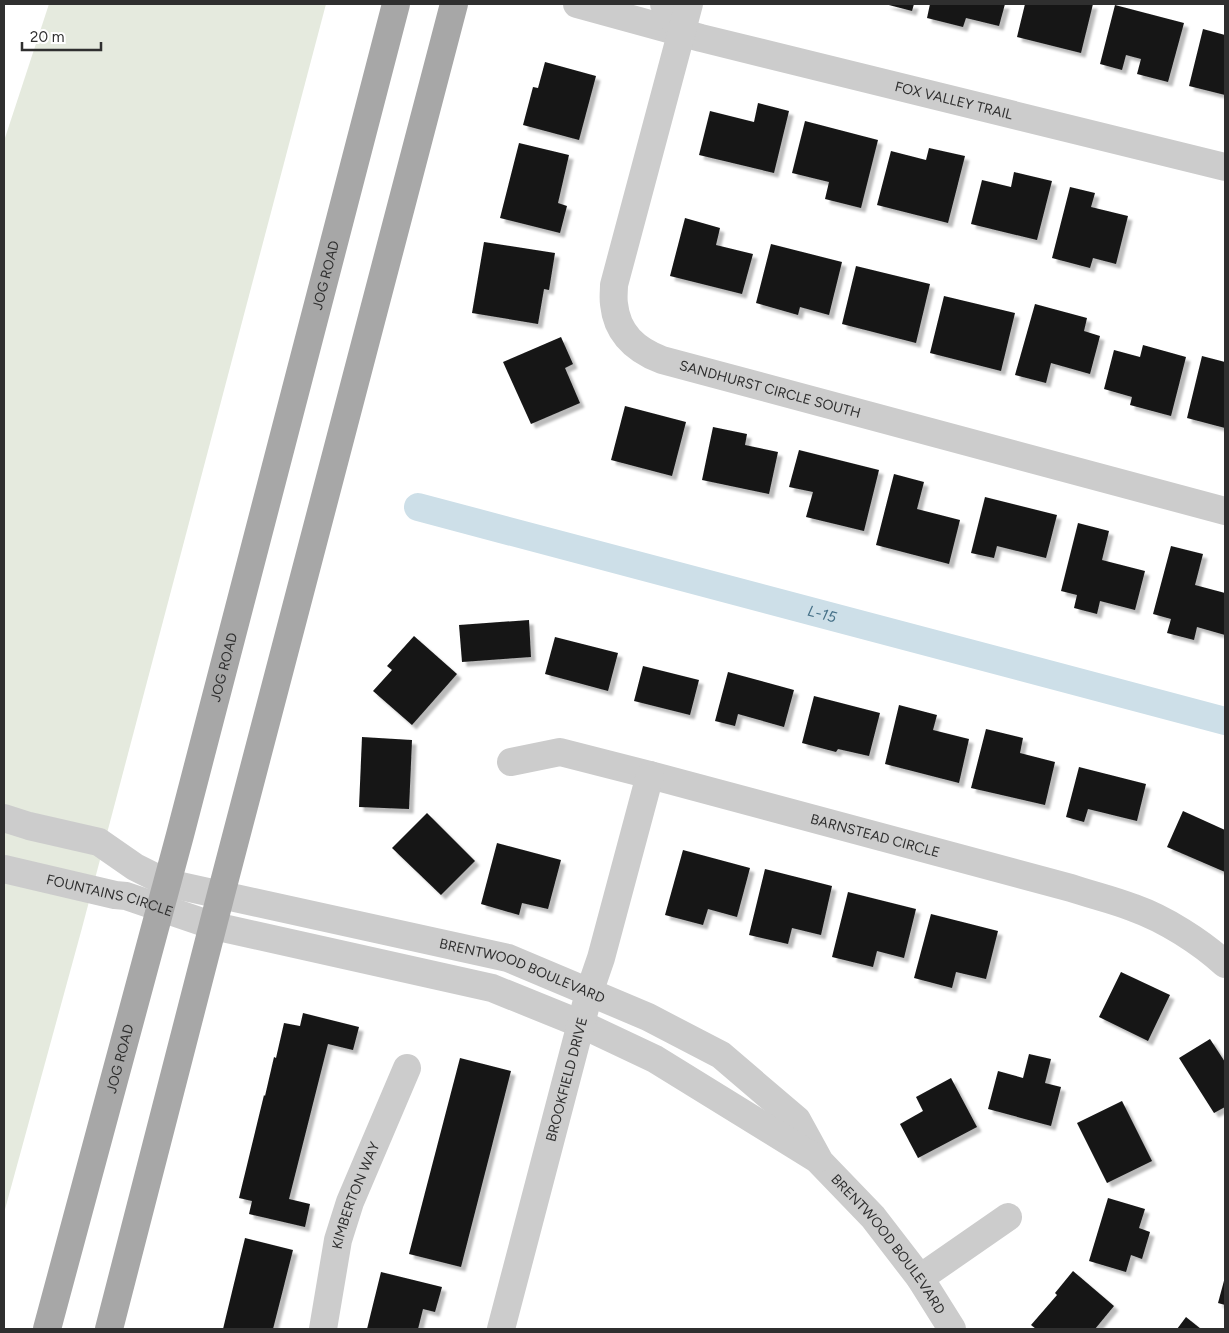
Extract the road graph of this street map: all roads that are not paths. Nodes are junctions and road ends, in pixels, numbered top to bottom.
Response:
1 (396, 4) edge
2 (454, 4) edge
3 (578, 4) edge
4 (664, 4) edge
5 (689, 4) edge
6 (682, 33) junction
7 (1225, 167) edge
8 (1225, 511) edge
9 (511, 762) dead end
10 (650, 775) junction
11 (4, 818) edge
12 (4, 869) edge
13 (221, 894) junction
14 (164, 896) junction
15 (214, 926) junction
16 (1225, 964) edge
17 (589, 993) junction
18 (581, 1024) junction
19 (408, 1068) dead end
20 (820, 1162) junction
21 (1008, 1217) dead end
22 (920, 1278) junction
23 (47, 1329) edge
24 (109, 1329) edge
25 (323, 1329) edge
26 (501, 1329) edge
27 (952, 1329) edge

1 - 14 main road, JOG ROAD
2 - 13 main road
3 - 6 street, FOX VALLEY TRAIL
4 - 6 street
5 - 6 street, SANDHURST CIRCLE SOUTH
6 - 7 street, FOX VALLEY TRAIL
6 - 8 street, SANDHURST CIRCLE SOUTH
9 - 10 street, BARNSTEAD CIRCLE
10 - 16 street, BARNSTEAD CIRCLE
10 - 17 street, BROOKFIELD DRIVE
11 - 14 street, FOUNTAINS CIRCLE
12 - 14 street, FOUNTAINS CIRCLE
13 - 14 street, BRENTWOOD BOULEVARD
13 - 15 main road
13 - 17 street, BRENTWOOD BOULEVARD
14 - 15 street, FOUNTAINS CIRCLE
14 - 23 main road, JOG ROAD
15 - 18 street, BRENTWOOD BOULEVARD
15 - 24 main road
17 - 18 street, BROOKFIELD DRIVE
17 - 20 street, BRENTWOOD BOULEVARD
18 - 20 street, BRENTWOOD BOULEVARD
18 - 26 street, BROOKFIELD DRIVE
19 - 25 street, KIMBERTON WAY
20 - 22 street, BRENTWOOD BOULEVARD
21 - 22 street
22 - 27 street, BRENTWOOD BOULEVARD

